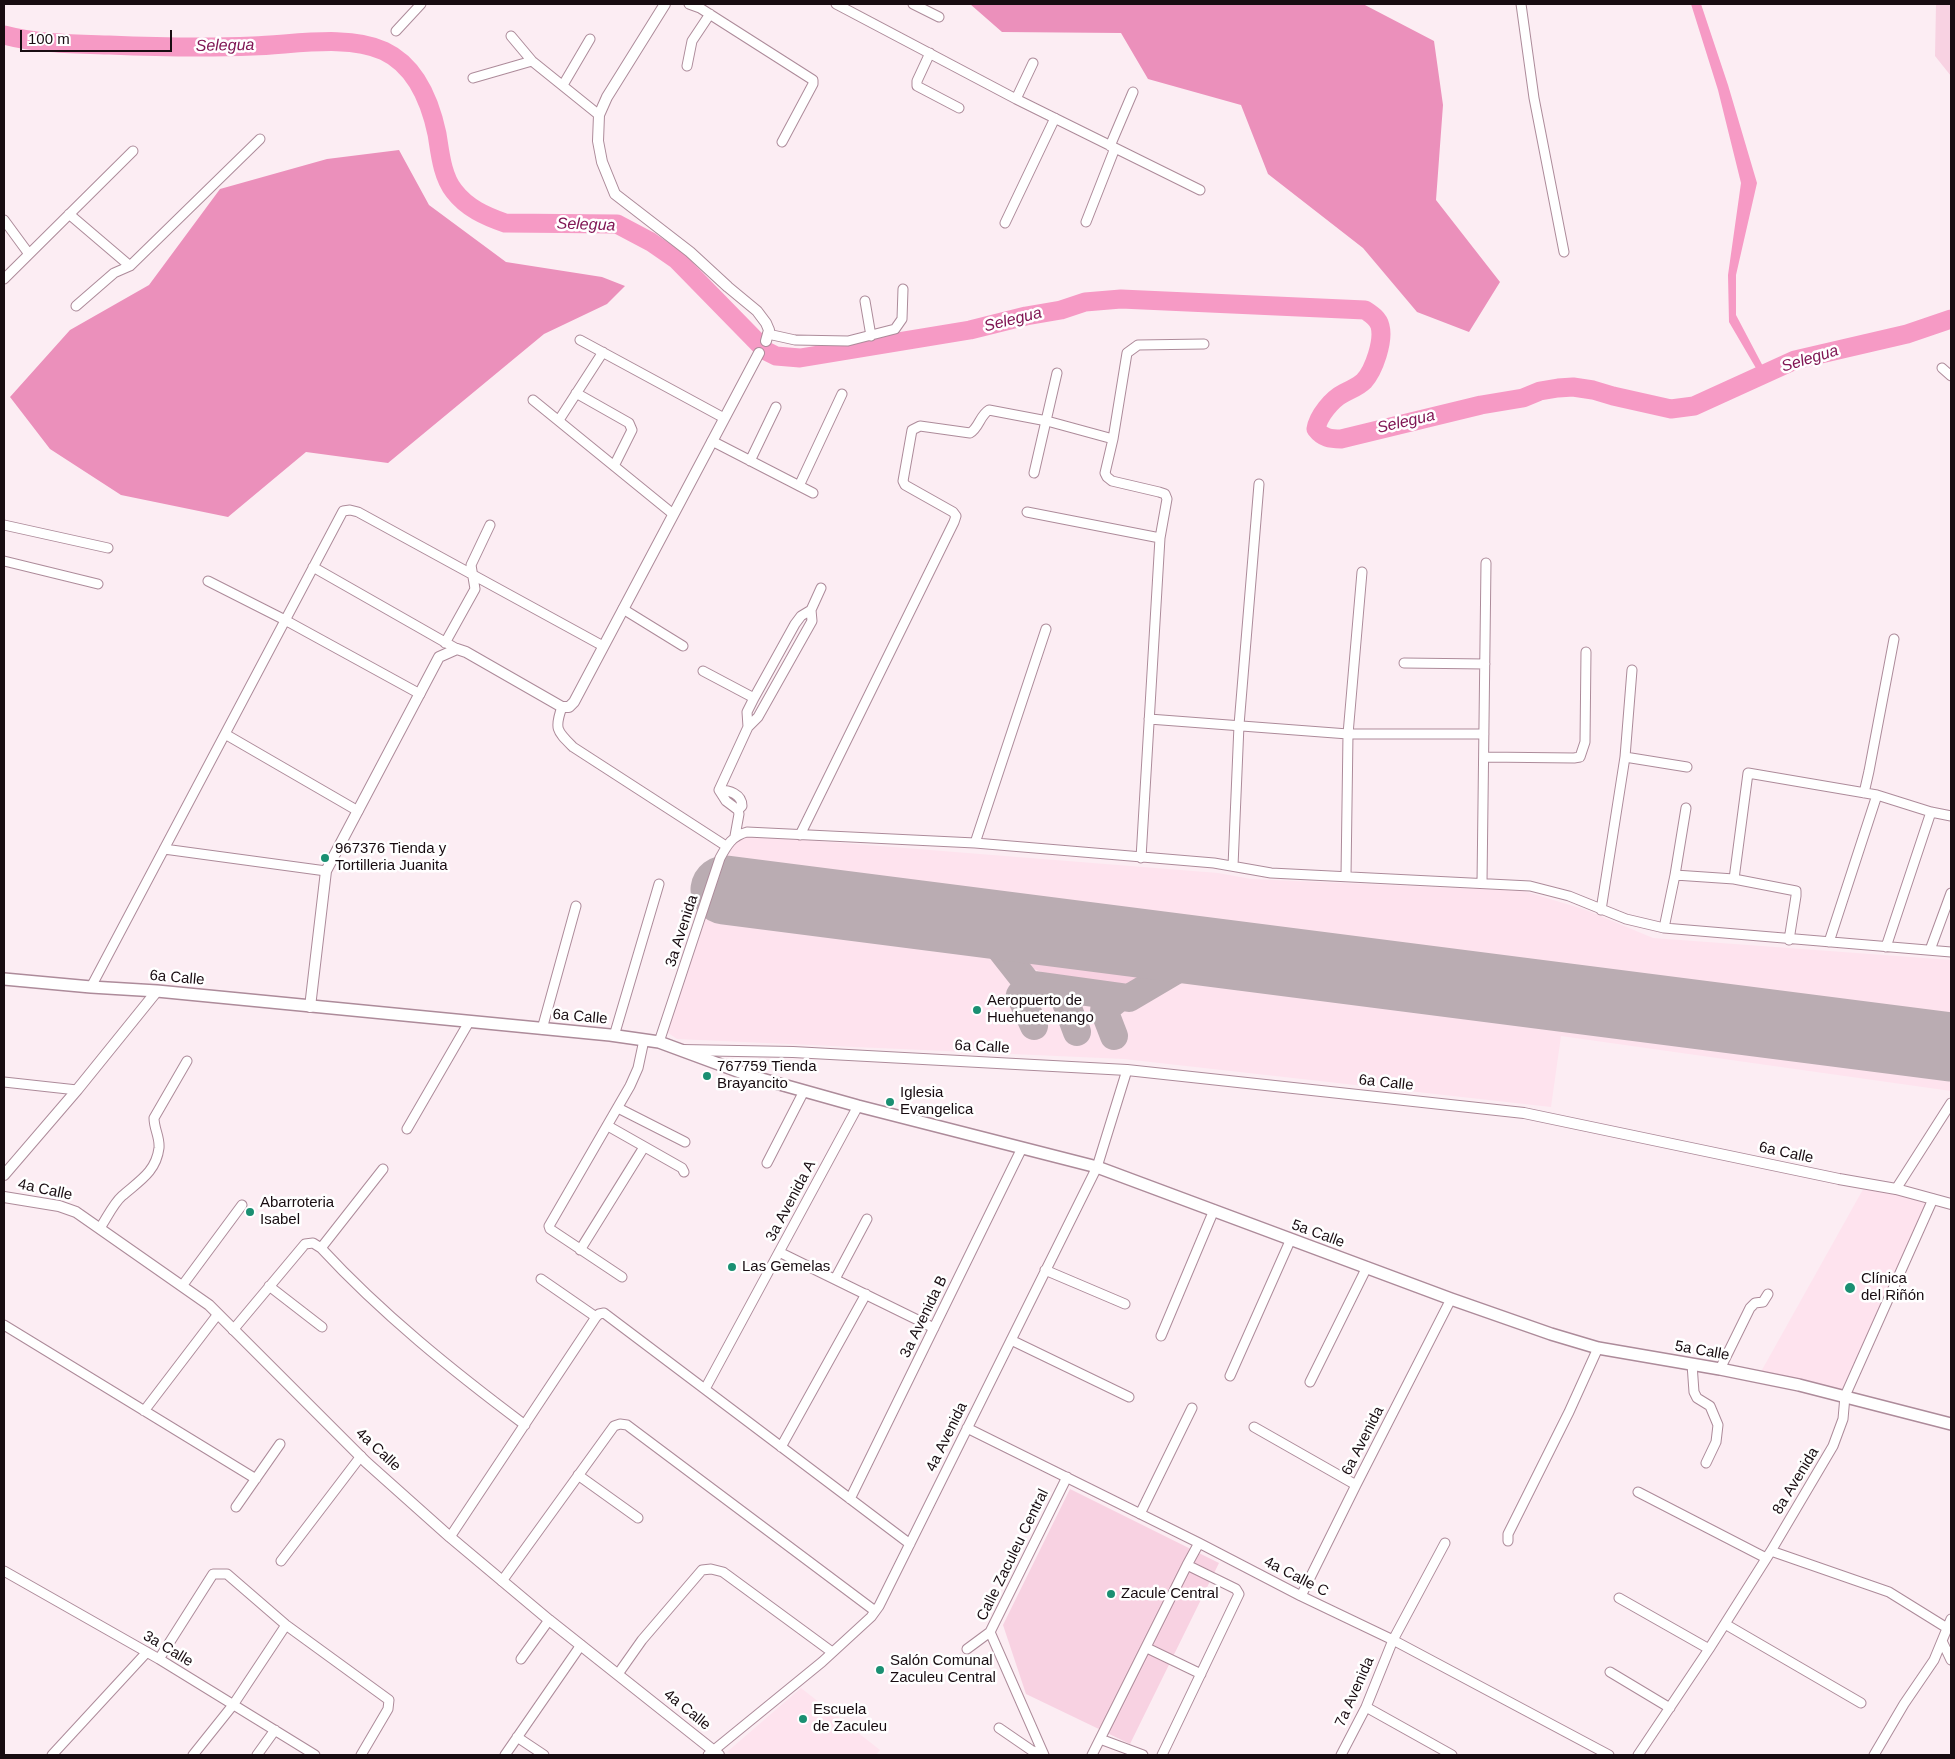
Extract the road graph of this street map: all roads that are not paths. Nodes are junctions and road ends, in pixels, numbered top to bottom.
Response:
1 (421, 4) edge
2 (664, 4) edge
3 (689, 4) edge
4 (836, 4) edge
5 (913, 4) edge
6 (1521, 4) edge
7 (710, 14) junction
8 (938, 17) dead end
9 (396, 31) dead end
10 (511, 36) dead end
11 (590, 39) dead end
12 (930, 53) junction
13 (532, 62) junction
14 (1033, 63) dead end
15 (687, 66) dead end
16 (474, 78) dead end
17 (563, 85) junction
18 (1133, 92) dead end
19 (1016, 99) junction
20 (959, 108) dead end
21 (600, 115) junction
22 (1055, 118) junction
23 (260, 139) dead end
24 (782, 142) dead end
25 (1113, 147) junction
26 (133, 151) dead end
27 (1200, 190) dead end
28 (69, 214) junction
29 (4, 220) edge
30 (1086, 222) dead end
31 (1005, 223) dead end
32 (1564, 252) dead end
33 (29, 254) junction
34 (130, 266) junction
35 (4, 279) edge
36 (903, 289) dead end
37 (865, 301) dead end
38 (76, 306) dead end
39 (871, 336) junction
40 (767, 338) junction
41 (580, 340) dead end
42 (1204, 344) dead end
43 (602, 352) junction
44 (759, 354) joint
45 (1942, 368) dead end
46 (1057, 373) dead end
47 (1951, 376) edge
48 (576, 393) junction
49 (842, 394) dead end
50 (533, 400) dead end
51 (776, 407) dead end
52 (724, 418) junction
53 (559, 420) junction
54 (1047, 422) junction
55 (1113, 439) junction
56 (712, 441) junction
57 (750, 461) junction
58 (614, 466) junction
59 (1034, 473) dead end
60 (1259, 484) dead end
61 (799, 486) junction
62 (813, 493) dead end
63 (1027, 512) dead end
64 (673, 514) junction
65 (4, 525) edge
66 (490, 525) dead end
67 (1160, 538) junction
68 (108, 548) dead end
69 (4, 561) edge
70 (1486, 563) dead end
71 (313, 567) junction
72 (1362, 572) dead end
73 (472, 574) junction
74 (208, 581) dead end
75 (98, 584) dead end
76 (821, 588) dead end
77 (623, 609) junction
78 (811, 610) junction
79 (285, 620) junction
80 (1046, 629) dead end
81 (1894, 639) dead end
82 (445, 643) junction
83 (603, 646) junction
84 (682, 646) dead end
85 (457, 649) junction
86 (1586, 652) dead end
87 (1404, 663) dead end
88 (1485, 664) junction
89 (1632, 670) dead end
90 (702, 671) dead end
91 (420, 694) junction
92 (754, 698) junction
93 (562, 707) junction
94 (1149, 720) junction
95 (1239, 725) junction
96 (748, 727) junction
97 (225, 734) junction
98 (1348, 734) junction
99 (1484, 734) junction
100 (1484, 757) junction
101 (1625, 757) junction
102 (1687, 768) dead end
103 (1864, 793) junction
104 (1877, 795) junction
105 (1686, 808) dead end
106 (358, 811) junction
107 (1931, 812) junction
108 (1951, 816) edge
109 (737, 835) junction
110 (800, 835) junction
111 (975, 843) junction
112 (726, 846) junction
113 (164, 849) junction
114 (1141, 858) junction
115 (1233, 866) junction
116 (326, 871) junction
117 (1675, 875) junction
118 (1346, 876) junction
119 (1734, 879) junction
120 (1482, 882) junction
121 (659, 884) dead end
122 (1951, 892) edge
123 (576, 906) dead end
124 (1601, 910) junction
125 (1664, 928) junction
126 (1789, 940) junction
127 (1830, 942) junction
128 (1886, 947) junction
129 (1930, 950) junction
130 (1951, 952) edge
131 (4, 979) edge
132 (91, 987) junction
133 (157, 991) junction
134 (310, 1007) junction
135 (469, 1022) junction
136 (542, 1029) junction
137 (614, 1036) junction
138 (644, 1040) junction
139 (659, 1042) junction
140 (680, 1050) junction
141 (187, 1061) dead end
142 (1127, 1070) junction
143 (4, 1082) edge
144 (78, 1090) junction
145 (804, 1091) junction
146 (1951, 1103) edge
147 (858, 1106) junction
148 (618, 1108) junction
149 (608, 1126) junction
150 (407, 1129) dead end
151 (685, 1142) dead end
152 (644, 1147) junction
153 (1022, 1148) junction
154 (767, 1163) dead end
155 (1097, 1167) junction
156 (383, 1169) dead end
157 (684, 1172) dead end
158 (4, 1175) edge
159 (1896, 1189) junction
160 (4, 1197) edge
161 (1933, 1199) junction
162 (1951, 1204) edge
163 (242, 1205) dead end
164 (1214, 1210) junction
165 (867, 1218) dead end
166 (100, 1228) junction
167 (1290, 1241) junction
168 (321, 1248) junction
169 (580, 1250) junction
170 (779, 1252) junction
171 (1367, 1267) junction
172 (1045, 1270) junction
173 (622, 1277) dead end
174 (541, 1279) dead end
175 (835, 1279) junction
176 (182, 1286) junction
177 (269, 1286) junction
178 (866, 1294) junction
179 (1768, 1294) dead end
180 (1451, 1299) junction
181 (1126, 1304) dead end
182 (218, 1314) junction
183 (596, 1317) junction
184 (4, 1324) edge
185 (322, 1327) dead end
186 (934, 1328) junction
187 (233, 1330) junction
188 (1161, 1336) dead end
189 (1010, 1340) junction
190 (1598, 1348) junction
191 (1692, 1364) junction
192 (1720, 1369) junction
193 (1230, 1376) dead end
194 (1310, 1382) dead end
195 (705, 1389) junction
196 (1845, 1396) junction
197 (1129, 1397) dead end
198 (1192, 1408) dead end
199 (144, 1410) junction
200 (1951, 1424) edge
201 (525, 1426) junction
202 (1254, 1427) dead end
203 (967, 1428) junction
204 (280, 1444) dead end
205 (781, 1447) junction
206 (361, 1456) junction
207 (1706, 1463) dead end
208 (578, 1474) junction
209 (1067, 1477) junction
210 (256, 1479) junction
211 (1356, 1485) junction
212 (1638, 1492) dead end
213 (850, 1499) junction
214 (236, 1507) dead end
215 (1140, 1514) junction
216 (638, 1518) dead end
217 (450, 1537) junction
218 (1508, 1541) dead end
219 (1199, 1543) junction
220 (1444, 1543) dead end
221 (910, 1544) junction
222 (1768, 1555) junction
223 (281, 1561) dead end
224 (1188, 1565) junction
225 (4, 1571) edge
226 (502, 1581) junction
227 (1301, 1596) junction
228 (1619, 1598) dead end
229 (875, 1611) junction
230 (1951, 1619) edge
231 (549, 1620) junction
232 (1725, 1624) junction
233 (286, 1625) junction
234 (1947, 1628) junction
235 (990, 1632) junction
236 (1393, 1640) junction
237 (1942, 1641) junction
238 (582, 1645) junction
239 (1147, 1648) junction
240 (967, 1649) dead end
241 (1709, 1649) junction
242 (147, 1652) junction
243 (832, 1652) junction
244 (159, 1659) junction
245 (521, 1659) dead end
246 (1951, 1660) edge
247 (1610, 1672) dead end
248 (618, 1674) junction
249 (1201, 1674) junction
250 (1861, 1703) dead end
251 (233, 1705) junction
252 (1366, 1706) junction
253 (1670, 1708) junction
254 (999, 1728) dead end
255 (275, 1730) junction
256 (517, 1737) junction
257 (1100, 1739) junction
258 (714, 1754) edge
259 (52, 1755) edge
260 (193, 1755) edge
261 (257, 1755) edge
262 (315, 1755) edge
263 (361, 1755) edge
264 (505, 1755) edge
265 (544, 1755) edge
266 (1043, 1755) edge
267 (1092, 1755) edge
268 (1143, 1755) edge
269 (1162, 1755) edge
270 (1341, 1755) edge
271 (1452, 1755) edge
272 (1609, 1755) edge
273 (1638, 1755) edge
274 (1874, 1755) edge

1 - 9 street
2 - 21 street
3 - 7 street
4 - 12 street
5 - 8 street
6 - 32 street
7 - 15 street
7 - 24 street
10 - 13 street
11 - 17 street
12 - 19 street
12 - 20 street
13 - 16 street
13 - 17 street
14 - 19 street
17 - 21 street
18 - 25 street
19 - 22 street
21 - 40 street
22 - 25 street
22 - 31 street
23 - 34 street
25 - 27 street
25 - 30 street
26 - 28 street
28 - 33 street
28 - 34 street
29 - 33 street
33 - 35 street
34 - 38 street
36 - 39 street
37 - 39 street
39 - 40 street
40 - 44 street
41 - 43 street
42 - 55 street
43 - 48 street
43 - 52 street
44 - 52 street
45 - 47 street
46 - 54 street
48 - 53 street
48 - 58 street
49 - 61 street
50 - 53 street
51 - 57 street
52 - 56 street
53 - 58 street
54 - 55 street
54 - 59 street
54 - 110 street
55 - 67 street
56 - 57 street
56 - 64 street
57 - 61 street
58 - 64 street
60 - 95 street
61 - 62 street
63 - 67 street
64 - 77 street
65 - 68 street
66 - 73 street
67 - 94 street
69 - 75 street
70 - 88 street
71 - 73 street
71 - 79 street
71 - 82 street
72 - 98 street
73 - 82 street
73 - 83 street
74 - 79 street
76 - 78 street
77 - 83 street
77 - 84 street
78 - 92 street
78 - 96 street
79 - 91 street
79 - 97 street
80 - 111 street
81 - 103 street
82 - 85 street
83 - 93 street
85 - 91 street
85 - 93 street
86 - 100 street
87 - 88 street
88 - 99 street
89 - 101 street
90 - 92 street
91 - 106 street
92 - 96 street
93 - 112 street
94 - 95 street
94 - 114 street
95 - 98 street
95 - 115 street
96 - 109 street
97 - 106 street
97 - 113 street
98 - 99 street
98 - 118 street
99 - 100 street
100 - 120 street
101 - 102 street
101 - 124 street
103 - 104 street
103 - 119 street
104 - 107 street
104 - 127 street
105 - 117 street
106 - 116 street
107 - 108 street
107 - 128 street
109 - 110 street
109 - 112 street, 3a Avenida
110 - 111 street
111 - 114 street
112 - 139 street, 3a Avenida
113 - 116 street
113 - 132 street
114 - 115 street
115 - 118 street
116 - 134 street
117 - 119 street
117 - 125 street
118 - 120 street
119 - 126 street
120 - 124 street
121 - 137 street
122 - 129 street
123 - 136 street
124 - 125 street
125 - 126 street
126 - 127 street
127 - 128 street
128 - 129 street
129 - 130 street
131 - 132 main road, 6a Calle
132 - 133 main road, 6a Calle
133 - 134 main road, 6a Calle
133 - 144 street
134 - 135 main road, 6a Calle
135 - 136 main road, 6a Calle
135 - 150 street
136 - 137 main road, 6a Calle
137 - 138 main road, 6a Calle
138 - 139 main road, 6a Calle
138 - 148 street
139 - 140 main road, 6a Calle
140 - 142 street, 6a Calle
140 - 145 main road, 5a Calle
141 - 166 street
142 - 155 street, 4a Avenida
142 - 159 street, 6a Calle
143 - 144 street
144 - 158 street
145 - 147 main road, 5a Calle
145 - 154 street
146 - 159 street
147 - 153 main road, 5a Calle
147 - 170 street, 3a Avenida A
148 - 149 street
148 - 151 street
149 - 152 street
149 - 169 street
152 - 157 street
152 - 169 street
153 - 155 main road, 5a Calle
153 - 186 street, 3a Avenida B
155 - 164 main road, 5a Calle
155 - 172 street, 4a Avenida
156 - 168 street
159 - 161 street, 6a Calle
160 - 166 street, 4a Calle
161 - 162 street, 6a Calle
161 - 196 street, 8a Avenida
163 - 176 street
164 - 167 main road, 5a Calle
164 - 188 street
165 - 175 street
166 - 176 street, 4a Calle
167 - 171 main road, 5a Calle
167 - 193 street
168 - 177 street
168 - 201 street
169 - 173 street
170 - 175 street
170 - 195 street, 3a Avenida A
171 - 180 main road, 5a Calle
171 - 194 street
172 - 181 street
172 - 189 street, 4a Avenida
174 - 183 street
175 - 178 street
176 - 182 street, 4a Calle
177 - 185 street
177 - 187 street
178 - 186 street
178 - 205 street
179 - 192 street
180 - 190 main road, 5a Calle
180 - 211 street, 6a Avenida
182 - 187 street, 4a Calle
182 - 199 street
183 - 195 street
183 - 201 street
184 - 199 street
186 - 213 street, 3a Avenida B
187 - 206 street, 4a Calle
189 - 197 street
189 - 203 street, 4a Avenida
190 - 191 main road, 5a Calle
190 - 218 street
191 - 192 main road, 5a Calle
191 - 207 street
192 - 196 main road, 5a Calle
195 - 205 street
196 - 200 main road, 5a Calle
196 - 222 street, 8a Avenida
198 - 215 street
199 - 210 street
201 - 217 street
202 - 211 street
203 - 209 street, 4a Calle C
203 - 221 street, 4a Avenida
204 - 210 street
205 - 213 street
206 - 217 street, 4a Calle
206 - 223 street
208 - 216 street
208 - 226 street
208 - 229 street
209 - 215 street, 4a Calle C
209 - 235 street, Calle Zaculeu Central
210 - 214 street
211 - 227 street, 6a Avenida
212 - 222 street
213 - 221 street
215 - 219 street, 4a Calle C
217 - 226 street, 4a Calle
219 - 224 street
219 - 227 street, 4a Calle C
220 - 236 street, 7a Avenida
221 - 229 street, 4a Avenida
222 - 232 street, 8a Avenida
222 - 234 street
224 - 239 street
224 - 249 street
225 - 242 street, 3a Calle
226 - 231 street, 4a Calle
227 - 236 street, 4a Calle C
228 - 241 street
229 - 243 street, 4a Avenida
230 - 234 street
231 - 238 street, 4a Calle
231 - 245 street
232 - 241 street, 8a Avenida
232 - 250 street
233 - 244 street
233 - 251 street
233 - 263 street
234 - 237 street
235 - 240 street
235 - 266 street, Calle Zaculeu Central
236 - 252 street, 7a Avenida
236 - 272 street, 4a Calle C
237 - 246 street
237 - 274 street
238 - 248 street, 4a Calle
238 - 256 street
239 - 249 street
239 - 257 street
241 - 253 street, 8a Avenida
242 - 244 street, 3a Calle
242 - 259 street
243 - 248 street
243 - 258 street, 4a Avenida
244 - 251 street, 3a Calle
247 - 253 street
248 - 258 street, 4a Calle
249 - 269 street
251 - 255 street, 3a Calle
251 - 260 street
252 - 270 street, 7a Avenida
252 - 271 street
253 - 273 street, 8a Avenida
254 - 266 street
255 - 261 street
255 - 262 street, 3a Calle
256 - 264 street
256 - 265 street
257 - 267 street
257 - 268 street

